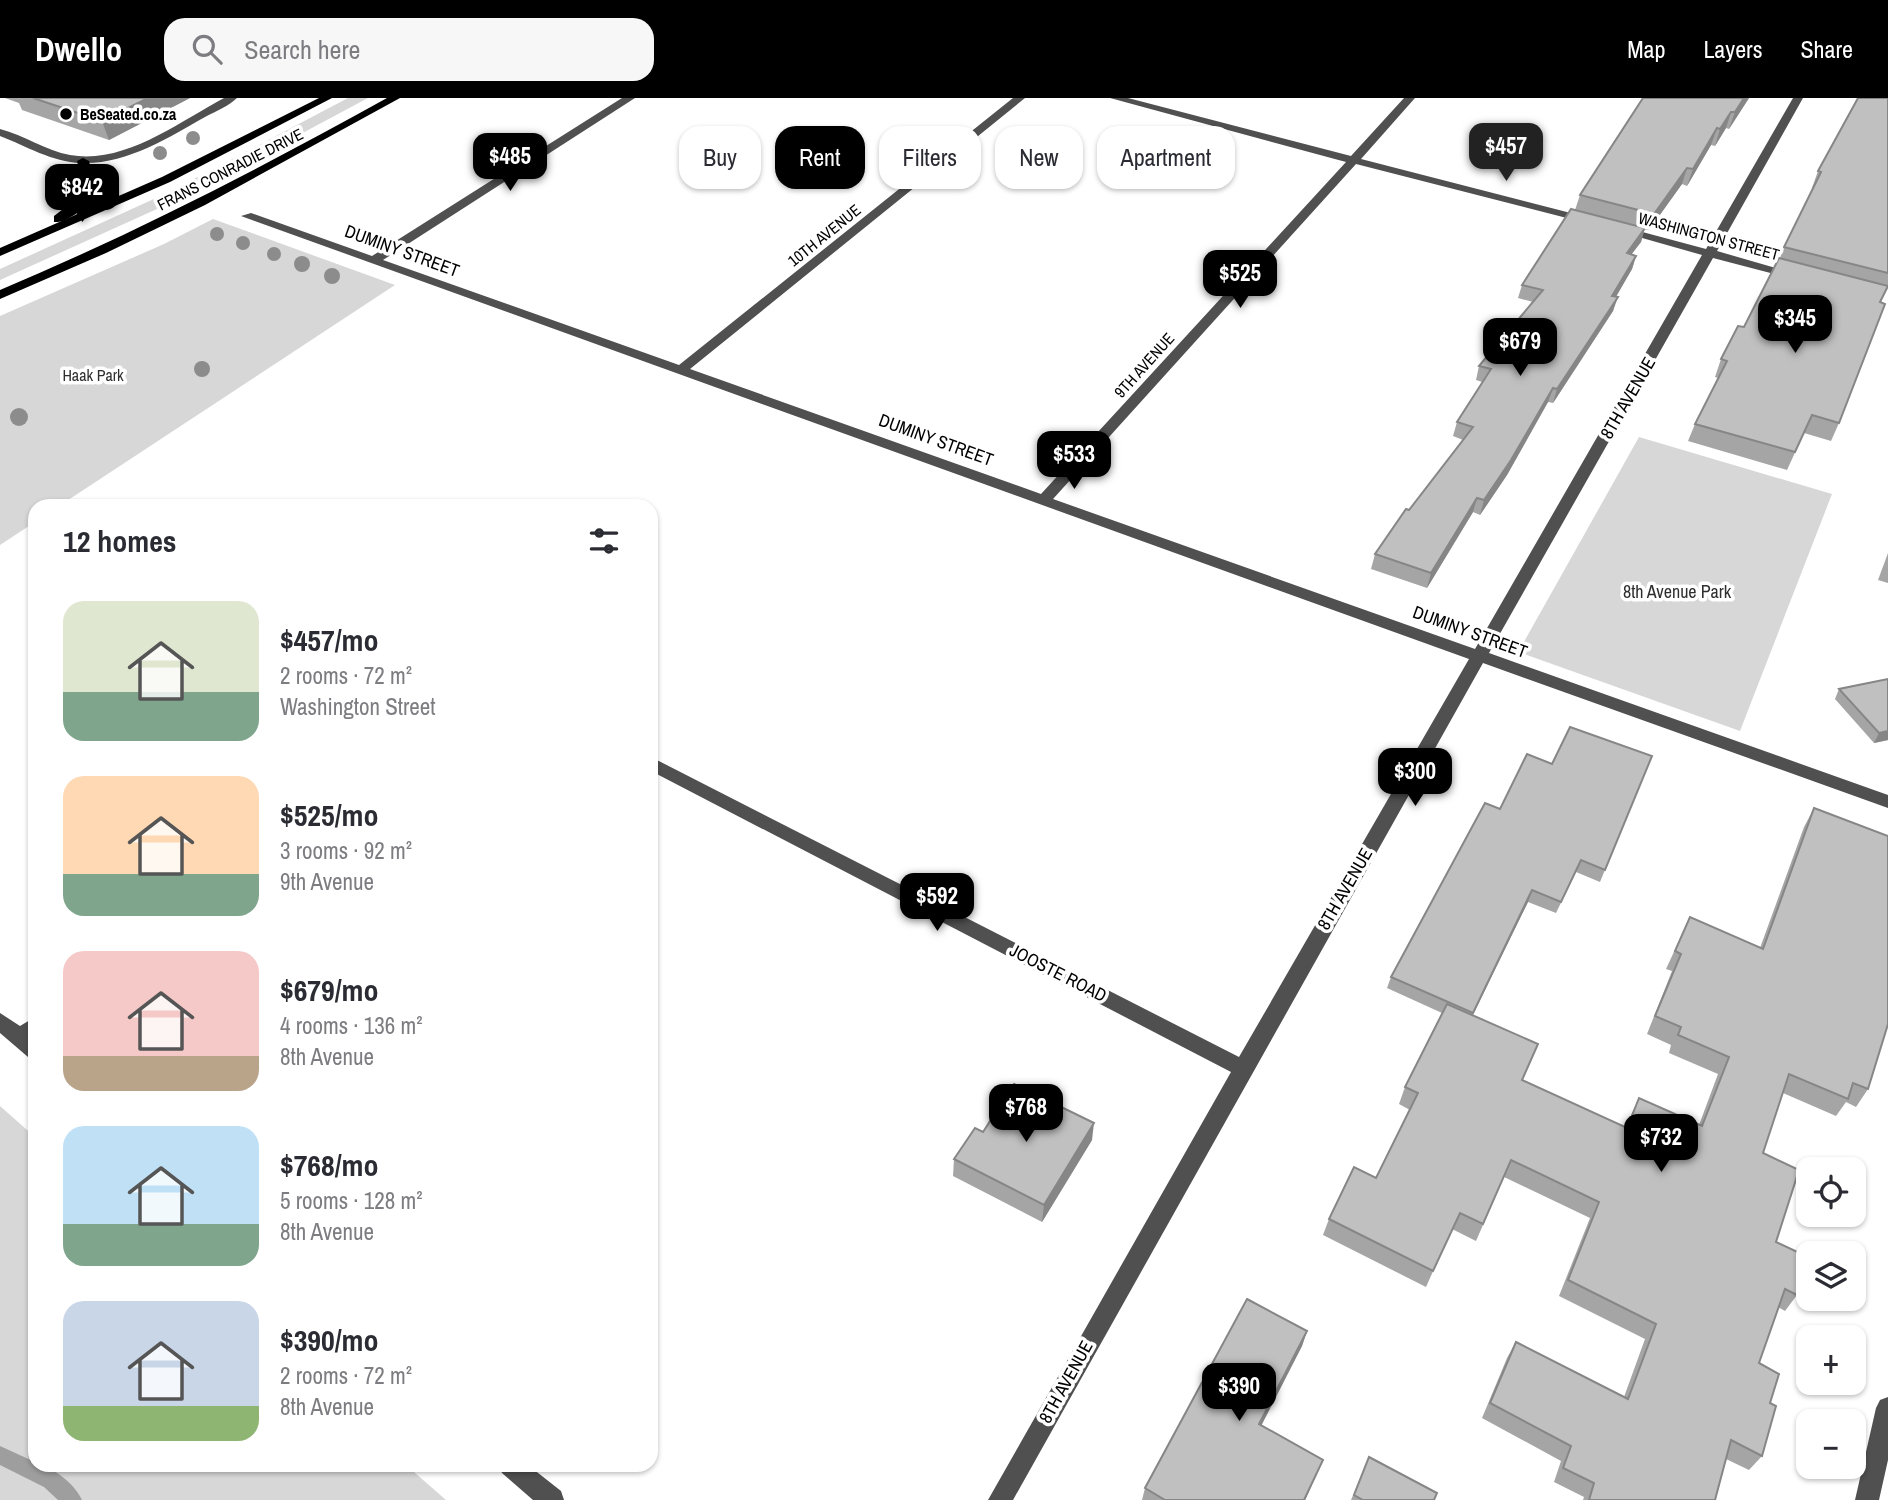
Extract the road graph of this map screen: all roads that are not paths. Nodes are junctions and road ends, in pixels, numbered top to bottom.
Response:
1 (232, 98) edge
2 (327, 98) edge
3 (395, 98) edge
4 (630, 98) edge
5 (1020, 98) edge
6 (1115, 98) edge
7 (1410, 98) edge
8 (1798, 98) edge
9 (0, 132) edge
10 (83, 160) junction
11 (1352, 161) junction
12 (247, 216) dead end
13 (3, 251) edge
14 (1710, 253) junction
15 (373, 261) junction
16 (1811, 279) edge
17 (0, 295) edge
18 (681, 370) junction
19 (1045, 499) junction
20 (1481, 657) junction
21 (658, 767) edge
22 (1888, 802) edge
23 (0, 1021) edge
24 (28, 1037) edge
25 (1242, 1068) junction
26 (1888, 1408) edge
27 (518, 1472) edge
28 (552, 1500) edge
29 (1000, 1500) edge
30 (1867, 1500) edge

1 - 10 street
2 - 13 main road, FRANS CONRADIE DRIVE
3 - 17 main road, FRANS CONRADIE DRIVE
4 - 15 street
5 - 18 street, 10TH AVENUE
6 - 11 street, WASHINGTON STREET
7 - 11 street, 9TH AVENUE
8 - 14 street, 8TH AVENUE
9 - 10 street
10 - 13 main road
11 - 14 street, WASHINGTON STREET
11 - 19 street, 9TH AVENUE
12 - 15 street, DUMINY STREET
14 - 16 street, WASHINGTON STREET
14 - 20 street, 8TH AVENUE
15 - 18 street, DUMINY STREET
18 - 19 street, DUMINY STREET
19 - 20 street, DUMINY STREET
20 - 22 street, DUMINY STREET
20 - 25 street, 8TH AVENUE
21 - 25 street, JOOSTE ROAD
23 - 24 street
25 - 29 street, 8TH AVENUE
26 - 30 street
27 - 28 street

